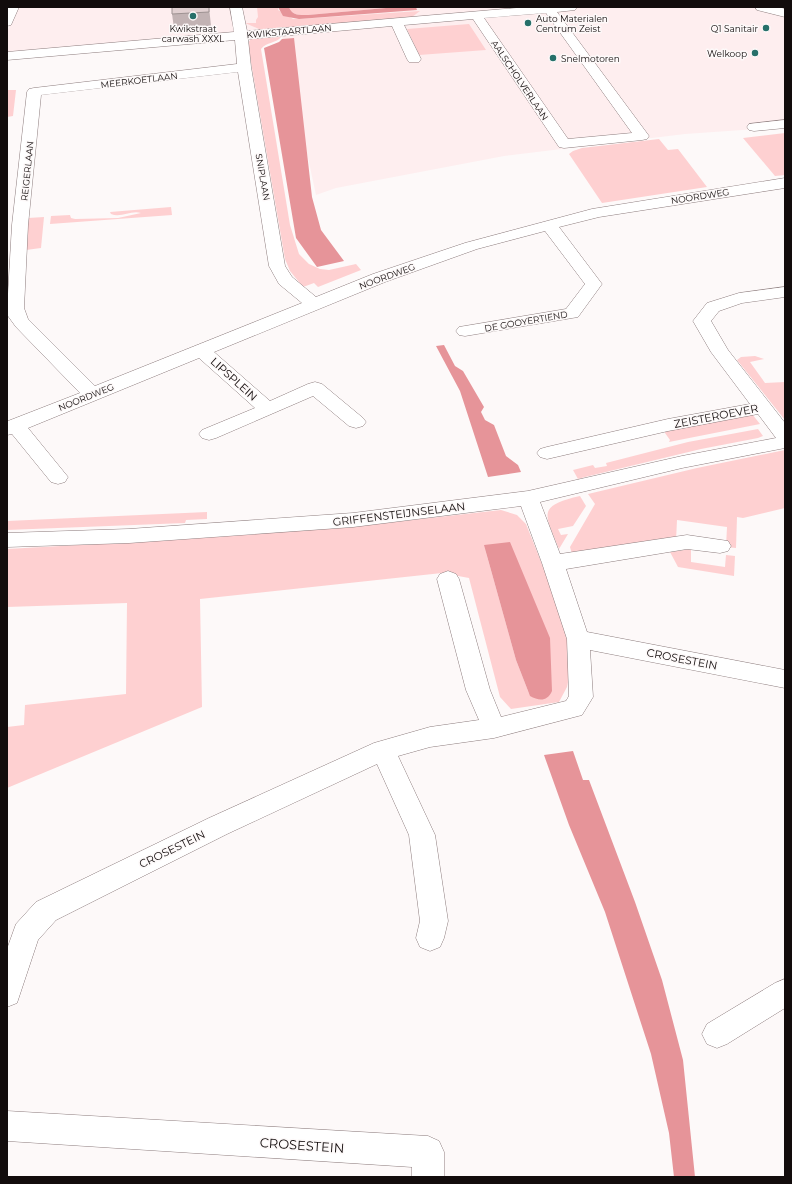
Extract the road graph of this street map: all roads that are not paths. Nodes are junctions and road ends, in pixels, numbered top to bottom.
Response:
1 (13, 7) edge
2 (236, 7) edge
3 (571, 7) edge
4 (761, 7) edge
5 (549, 9) junction
6 (785, 13) edge
7 (476, 15) junction
8 (396, 21) junction
9 (7, 22) edge
10 (241, 35) junction
11 (7, 56) edge
12 (414, 59) dead end
13 (244, 67) junction
14 (34, 92) joint
15 (785, 124) edge
16 (754, 127) dead end
17 (785, 183) edge
18 (549, 225) junction
19 (785, 292) edge
20 (314, 304) junction
21 (465, 331) dead end
22 (201, 350) junction
23 (92, 394) junction
24 (763, 407) junction
25 (268, 409) junction
26 (356, 422) dead end
27 (11, 427) edge
28 (209, 434) dead end
29 (785, 436) edge
30 (785, 442) edge
31 (547, 453) dead end
32 (58, 476) dead end
33 (528, 498) junction
34 (7, 540) edge
35 (720, 546) dead end
36 (553, 563) junction
37 (448, 579) dead end
38 (578, 639) junction
39 (785, 679) edge
40 (494, 728) junction
41 (383, 750) junction
42 (430, 938) dead end
43 (785, 992) edge
44 (7, 994) edge
45 (717, 1034) dead end
46 (7, 1126) edge
47 (428, 1177) edge

1 - 9 street
2 - 10 street, SNIPLAAN
3 - 5 street, KWIKSTAARTLAAN
4 - 6 street
5 - 7 street, KWIKSTAARTLAAN
5 - 7 street, AALSCHOLVERLAAN
7 - 8 street, KWIKSTAARTLAAN
8 - 10 street, KWIKSTAARTLAAN
8 - 12 street
10 - 11 street, KWIKSTAARTLAAN
10 - 13 street, SNIPLAAN
13 - 14 street, MEERKOETLAAN
13 - 20 street, SNIPLAAN
14 - 23 street, REIGERLAAN
15 - 16 street
17 - 18 street, NOORDWEG
18 - 20 street, NOORDWEG
18 - 21 street, DE GOOYERTIEND
19 - 24 street, ZEISTEROEVER
20 - 22 street, NOORDWEG
22 - 23 street, NOORDWEG
22 - 25 street, LIPSPLEIN
23 - 27 street, NOORDWEG
24 - 29 street
24 - 31 street, ZEISTEROEVER
25 - 26 street, LIPSPLEIN
25 - 28 street, LIPSPLEIN
27 - 32 street
30 - 33 street, GRIFFENSTEIJNSELAAN
33 - 34 street, GRIFFENSTEIJNSELAAN
33 - 36 street, CROSESTEIN
35 - 36 street
36 - 38 street, CROSESTEIN
37 - 40 street
38 - 39 street, CROSESTEIN
38 - 40 street, CROSESTEIN
40 - 41 street, CROSESTEIN
41 - 42 street
41 - 44 street, CROSESTEIN
43 - 45 street
46 - 47 street, CROSESTEIN

